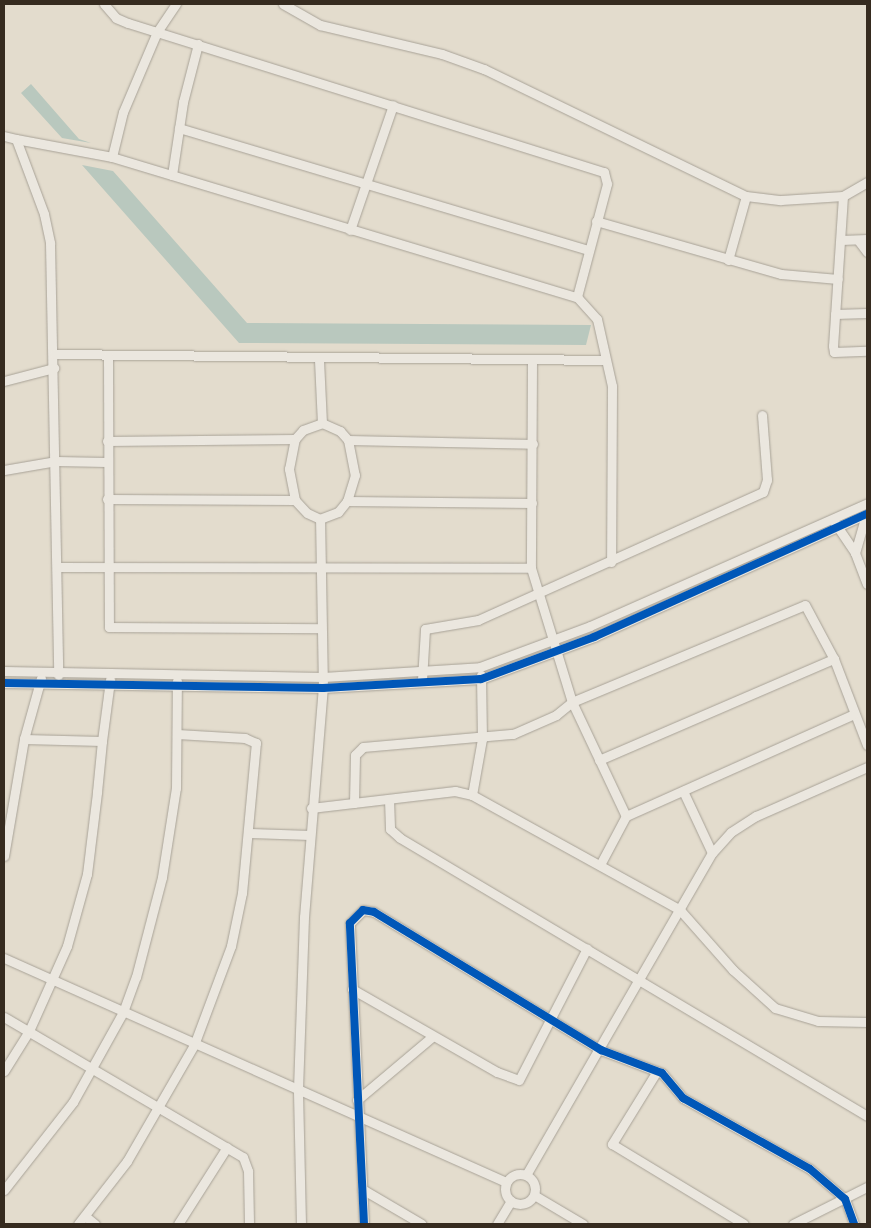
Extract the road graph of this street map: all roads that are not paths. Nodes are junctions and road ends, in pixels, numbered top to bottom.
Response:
1 (104, 4) edge
2 (176, 4) edge
3 (283, 4) edge
4 (157, 32) junction
5 (198, 44) junction
6 (393, 105) junction
7 (179, 128) junction
8 (4, 136) edge
9 (16, 139) junction
10 (112, 157) junction
11 (172, 175) junction
12 (367, 182) junction
13 (867, 182) edge
14 (746, 196) junction
15 (843, 196) junction
16 (596, 221) junction
17 (350, 230) junction
18 (863, 239) edge
19 (841, 240) junction
20 (587, 250) junction
21 (867, 252) edge
22 (728, 260) junction
23 (838, 279) junction
24 (577, 297) junction
25 (867, 313) edge
26 (835, 314) junction
27 (867, 352) edge
28 (54, 354) junction
29 (108, 356) junction
30 (319, 360) junction
31 (605, 360) junction
32 (532, 361) junction
33 (54, 368) junction
34 (4, 380) edge
35 (762, 415) dead end
36 (322, 423) junction
37 (295, 439) junction
38 (348, 440) junction
39 (107, 441) junction
40 (533, 444) junction
41 (56, 461) junction
42 (106, 462) junction
43 (4, 470) edge
44 (107, 499) junction
45 (295, 500) junction
46 (348, 501) junction
47 (532, 503) junction
48 (867, 503) edge
49 (867, 514) edge
50 (832, 518) junction
51 (320, 519) junction
52 (838, 528) junction
53 (774, 545) junction
54 (854, 553) junction
55 (779, 554) junction
56 (611, 562) junction
57 (57, 567) junction
58 (107, 567) junction
59 (532, 568) junction
60 (320, 569) junction
61 (708, 574) junction
62 (713, 584) junction
63 (867, 584) edge
64 (539, 594) junction
65 (647, 601) junction
66 (652, 611) junction
67 (321, 628) junction
68 (552, 642) junction
69 (555, 652) junction
70 (834, 659) junction
71 (480, 667) junction
72 (43, 670) junction
73 (58, 670) junction
74 (4, 671) edge
75 (110, 672) junction
76 (177, 673) junction
77 (421, 674) junction
78 (247, 675) junction
79 (323, 677) junction
80 (481, 679) junction
81 (58, 683) junction
82 (4, 684) edge
83 (39, 684) junction
84 (109, 684) junction
85 (422, 685) junction
86 (177, 686) junction
87 (246, 687) junction
88 (323, 688) junction
89 (572, 702) junction
90 (854, 714) junction
91 (177, 734) junction
92 (24, 739) junction
93 (482, 739) junction
94 (102, 741) junction
95 (867, 745) edge
96 (599, 760) junction
97 (867, 766) edge
98 (683, 791) junction
99 (472, 795) junction
100 (389, 799) junction
101 (354, 803) junction
102 (311, 808) junction
103 (626, 816) junction
104 (250, 833) junction
105 (310, 835) junction
106 (712, 852) junction
107 (4, 856) edge
108 (601, 863) junction
109 (680, 910) junction
110 (587, 948) junction
111 (4, 958) edge
112 (54, 978) junction
113 (641, 979) junction
114 (352, 989) junction
115 (123, 1012) junction
116 (4, 1017) edge
117 (550, 1019) junction
118 (867, 1022) edge
119 (29, 1032) junction
120 (433, 1036) junction
121 (194, 1045) junction
122 (601, 1050) junction
123 (91, 1070) junction
124 (4, 1071) edge
125 (656, 1071) junction
126 (298, 1089) junction
127 (357, 1100) junction
128 (160, 1108) junction
129 (358, 1115) junction
130 (867, 1116) edge
131 (228, 1147) junction
132 (526, 1175) junction
133 (506, 1182) junction
134 (867, 1187) edge
135 (4, 1190) edge
136 (362, 1190) junction
137 (534, 1195) junction
138 (845, 1199) junction
139 (511, 1201) junction
140 (85, 1216) junction
141 (78, 1224) edge
142 (95, 1224) edge
143 (178, 1224) edge
144 (249, 1224) edge
145 (301, 1224) edge
146 (364, 1224) edge
147 (422, 1224) edge
148 (497, 1224) edge
149 (583, 1224) edge
150 (744, 1224) edge
151 (794, 1224) edge
152 (854, 1224) edge

1 - 4 street
2 - 4 street
3 - 14 street
4 - 5 street
4 - 10 street
5 - 6 street
5 - 7 street
6 - 12 street
6 - 16 street
7 - 11 street
7 - 12 street
8 - 9 street
9 - 10 street
9 - 28 street
10 - 11 street
11 - 17 street
12 - 17 street
12 - 20 street
13 - 15 street
14 - 15 street
14 - 22 street
15 - 19 street
16 - 20 street
16 - 22 street
17 - 24 street
18 - 19 street
18 - 21 street
19 - 23 street
20 - 24 street
22 - 23 street
23 - 26 street
24 - 31 street
25 - 26 street
26 - 27 street
28 - 29 street
28 - 33 street
29 - 30 street
29 - 39 street
30 - 32 street
30 - 36 street
31 - 32 street
31 - 56 street
32 - 40 street
33 - 34 street
33 - 41 street
35 - 56 street
36 - 37 street
36 - 38 street
37 - 39 street
37 - 45 street
38 - 40 street
38 - 46 street
39 - 42 street
40 - 47 street
41 - 42 street
41 - 43 street
41 - 57 street
42 - 44 street
44 - 45 street
44 - 58 street
45 - 51 street
46 - 47 street
46 - 51 street
47 - 59 street
48 - 50 street
49 - 52 street
49 - 54 street
50 - 52 street
50 - 53 street
51 - 60 street
52 - 54 street
52 - 55 street
53 - 55 street
53 - 61 street
54 - 63 street
55 - 62 street
56 - 64 street
57 - 58 street
57 - 73 street
58 - 60 street
58 - 67 street
59 - 60 street
59 - 64 street
60 - 67 street
61 - 62 street
61 - 65 street
62 - 66 street
64 - 68 street
64 - 77 street
65 - 66 street
65 - 68 street
66 - 69 street
67 - 79 street
68 - 69 street
68 - 71 street
69 - 80 street
69 - 89 street
70 - 89 street
70 - 90 street
70 - 96 street
71 - 77 street
71 - 80 street
72 - 73 street
72 - 74 street
72 - 83 street
73 - 75 street
73 - 81 street
75 - 76 street
75 - 84 street
76 - 78 street
76 - 86 street
77 - 79 street
77 - 85 street
78 - 79 street
78 - 87 street
79 - 88 street
80 - 85 street
80 - 93 street
81 - 83 street
81 - 84 street
82 - 83 street
83 - 92 street
84 - 86 street
84 - 94 street
85 - 88 street
86 - 87 street
86 - 91 street
87 - 88 street
88 - 102 street
89 - 93 street
89 - 96 street
90 - 95 street
90 - 98 street
91 - 104 street
91 - 115 street
92 - 94 street
92 - 107 street
93 - 99 street
93 - 101 street
94 - 112 street
96 - 103 street
97 - 106 street
98 - 103 street
98 - 106 street
99 - 100 street
99 - 108 street
100 - 101 street
100 - 110 street
101 - 102 street
102 - 105 street
103 - 108 street
104 - 105 street
104 - 121 street
105 - 126 street
106 - 109 street
108 - 109 street
109 - 113 street
109 - 118 street
110 - 113 street
110 - 117 street
111 - 112 street
112 - 115 street
112 - 119 street
113 - 122 street
113 - 130 street
114 - 117 street
114 - 120 street
114 - 127 street
115 - 121 street
115 - 123 street
116 - 119 street
117 - 120 street
117 - 122 street
119 - 123 street
119 - 124 street
120 - 127 street
121 - 126 street
121 - 128 street
122 - 125 street
122 - 132 street
123 - 128 street
123 - 135 street
125 - 138 street
125 - 150 street
126 - 129 street
126 - 145 street
127 - 129 street
128 - 131 street
128 - 140 street
129 - 133 street
129 - 136 street
131 - 143 street
131 - 144 street
132 - 133 street
132 - 137 street
133 - 139 street
134 - 138 street
136 - 146 street
136 - 147 street
137 - 139 street
137 - 149 street
138 - 151 street
138 - 152 street
139 - 148 street
140 - 141 street
140 - 142 street

